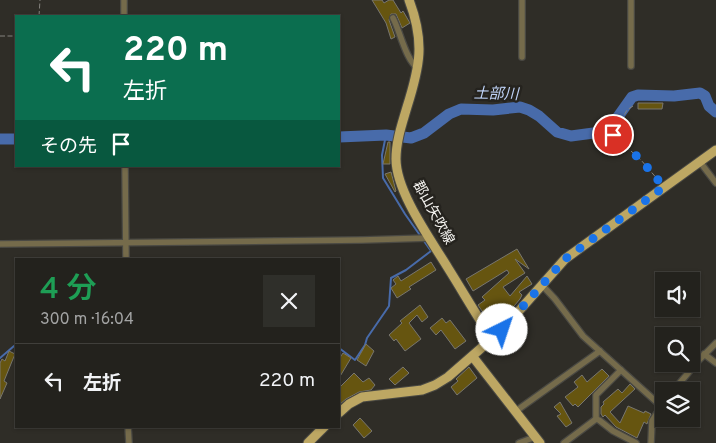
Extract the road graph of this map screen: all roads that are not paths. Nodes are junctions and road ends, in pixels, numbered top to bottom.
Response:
1 (124, 0) edge
2 (409, 0) edge
3 (522, 0) edge
4 (631, 0) edge
5 (124, 15) edge
6 (393, 18) dead end
7 (522, 57) dead end
8 (631, 66) dead end
9 (418, 68) junction
10 (716, 150) edge
11 (700, 162) junction
12 (125, 167) edge
13 (716, 183) edge
14 (430, 238) junction
15 (126, 242) junction
16 (0, 244) edge
17 (126, 258) edge
18 (541, 284) junction
19 (492, 339) junction
20 (716, 343) edge
21 (600, 351) junction
22 (704, 354) junction
23 (473, 357) junction
24 (716, 364) edge
25 (621, 370) junction
26 (681, 382) edge
27 (655, 398) edge
28 (516, 411) junction
29 (340, 412) edge
30 (596, 419) junction
31 (655, 419) edge
32 (128, 428) edge
33 (324, 428) edge
34 (537, 440) edge
35 (129, 443) edge
36 (308, 443) edge
37 (519, 443) edge
38 (564, 443) edge
39 (636, 443) edge
40 (651, 443) edge

1 - 5 street
2 - 9 main road, 郡山矢吹線
3 - 7 street
4 - 8 street
6 - 9 street
9 - 14 main road, 郡山矢吹線
10 - 11 main road
11 - 13 street
11 - 18 main road
12 - 15 street
14 - 15 street
14 - 19 main road, 郡山矢吹線
15 - 16 street
15 - 17 street
18 - 19 main road
18 - 21 street
19 - 23 main road
20 - 22 street
21 - 25 street
21 - 28 street
22 - 24 street
22 - 26 street
23 - 28 main road
23 - 29 main road
25 - 27 street
25 - 30 street
28 - 34 main road
30 - 38 street
30 - 39 street
31 - 40 street
32 - 35 street
33 - 36 main road
34 - 37 street

